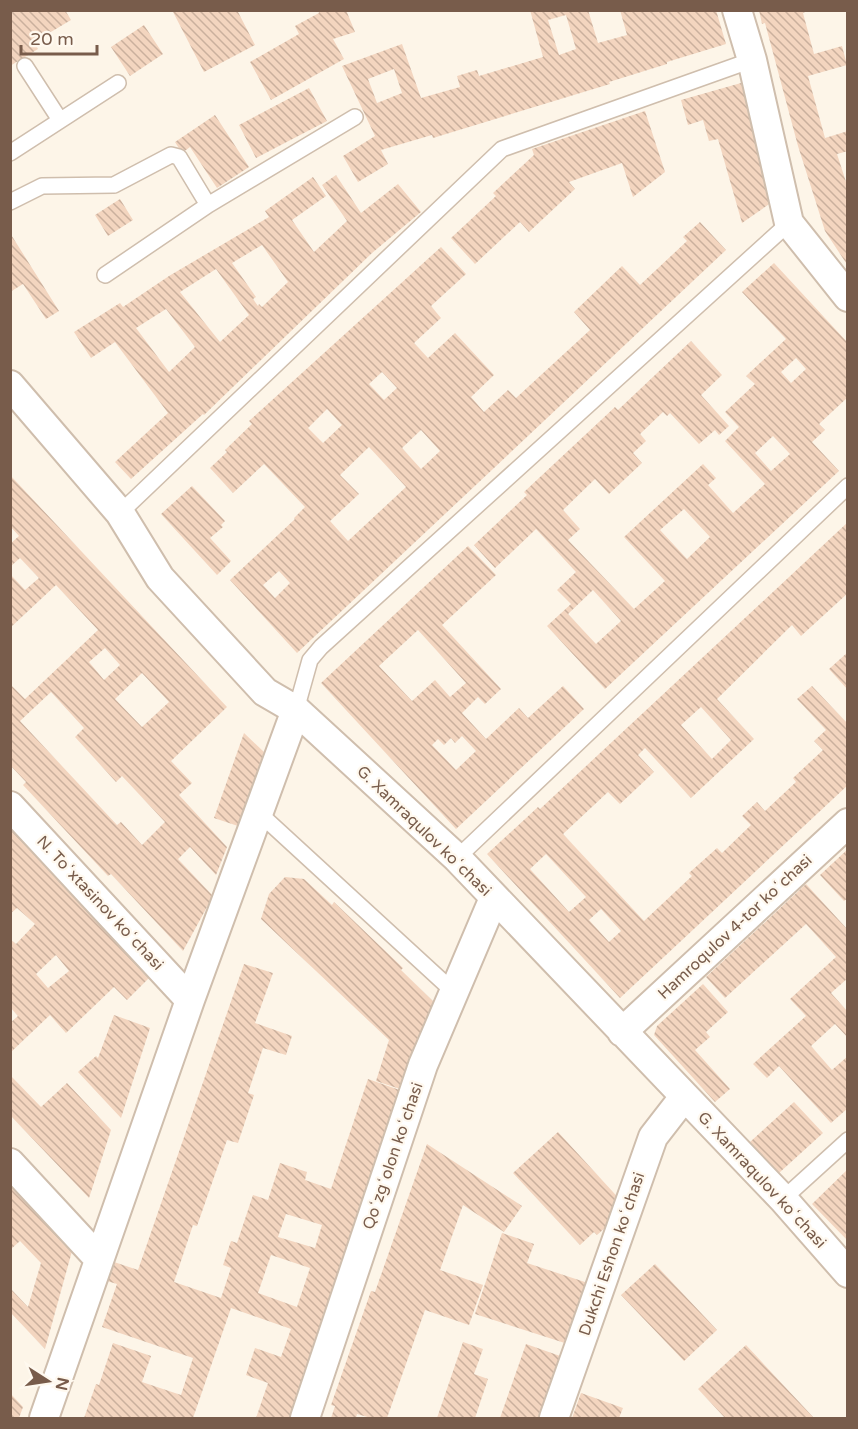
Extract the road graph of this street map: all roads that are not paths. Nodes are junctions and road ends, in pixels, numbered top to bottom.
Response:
1 (737, 10) edge
2 (752, 60) junction
3 (25, 66) dead end
4 (118, 82) dead end
5 (355, 117) dead end
6 (60, 120) junction
7 (10, 153) edge
8 (10, 202) edge
9 (208, 206) junction
10 (789, 223) junction
11 (105, 275) dead end
12 (848, 297) edge
13 (10, 385) edge
14 (848, 486) edge
15 (120, 513) junction
16 (296, 710) junction
17 (10, 806) edge
18 (259, 813) junction
19 (848, 823) edge
20 (457, 858) junction
21 (494, 898) junction
22 (454, 992) junction
23 (190, 1000) junction
24 (622, 1032) junction
25 (684, 1097) junction
26 (848, 1140) edge
27 (10, 1163) edge
28 (783, 1199) junction
29 (99, 1259) junction
30 (848, 1273) edge
31 (44, 1419) edge
32 (305, 1419) edge
33 (554, 1419) edge

1 - 2 street
2 - 10 street
2 - 15 lane
3 - 6 lane
4 - 6 lane
5 - 9 lane
6 - 7 lane
8 - 9 lane
9 - 11 lane
10 - 12 street
10 - 16 lane
13 - 15 street, G. Xamraqulov koʻchasi
14 - 20 lane
15 - 16 street, G. Xamraqulov koʻchasi
16 - 18 street
16 - 20 street, G. Xamraqulov koʻchasi
17 - 23 street, N. Toʻxtasinov koʻchasi
18 - 22 lane
18 - 23 street
19 - 24 street, Hamroqulov 4-tor koʻchasi
20 - 21 street, G. Xamraqulov koʻchasi
21 - 22 street, Qoʻzgʻolon koʻchasi
21 - 24 street, G. Xamraqulov koʻchasi
22 - 32 street, Qoʻzgʻolon koʻchasi
23 - 29 street
24 - 25 street, G. Xamraqulov koʻchasi
25 - 28 street, G. Xamraqulov koʻchasi
25 - 33 street, Dukchi Eshon koʻchasi
26 - 28 lane
27 - 29 street
28 - 30 street, G. Xamraqulov koʻchasi
29 - 31 street

